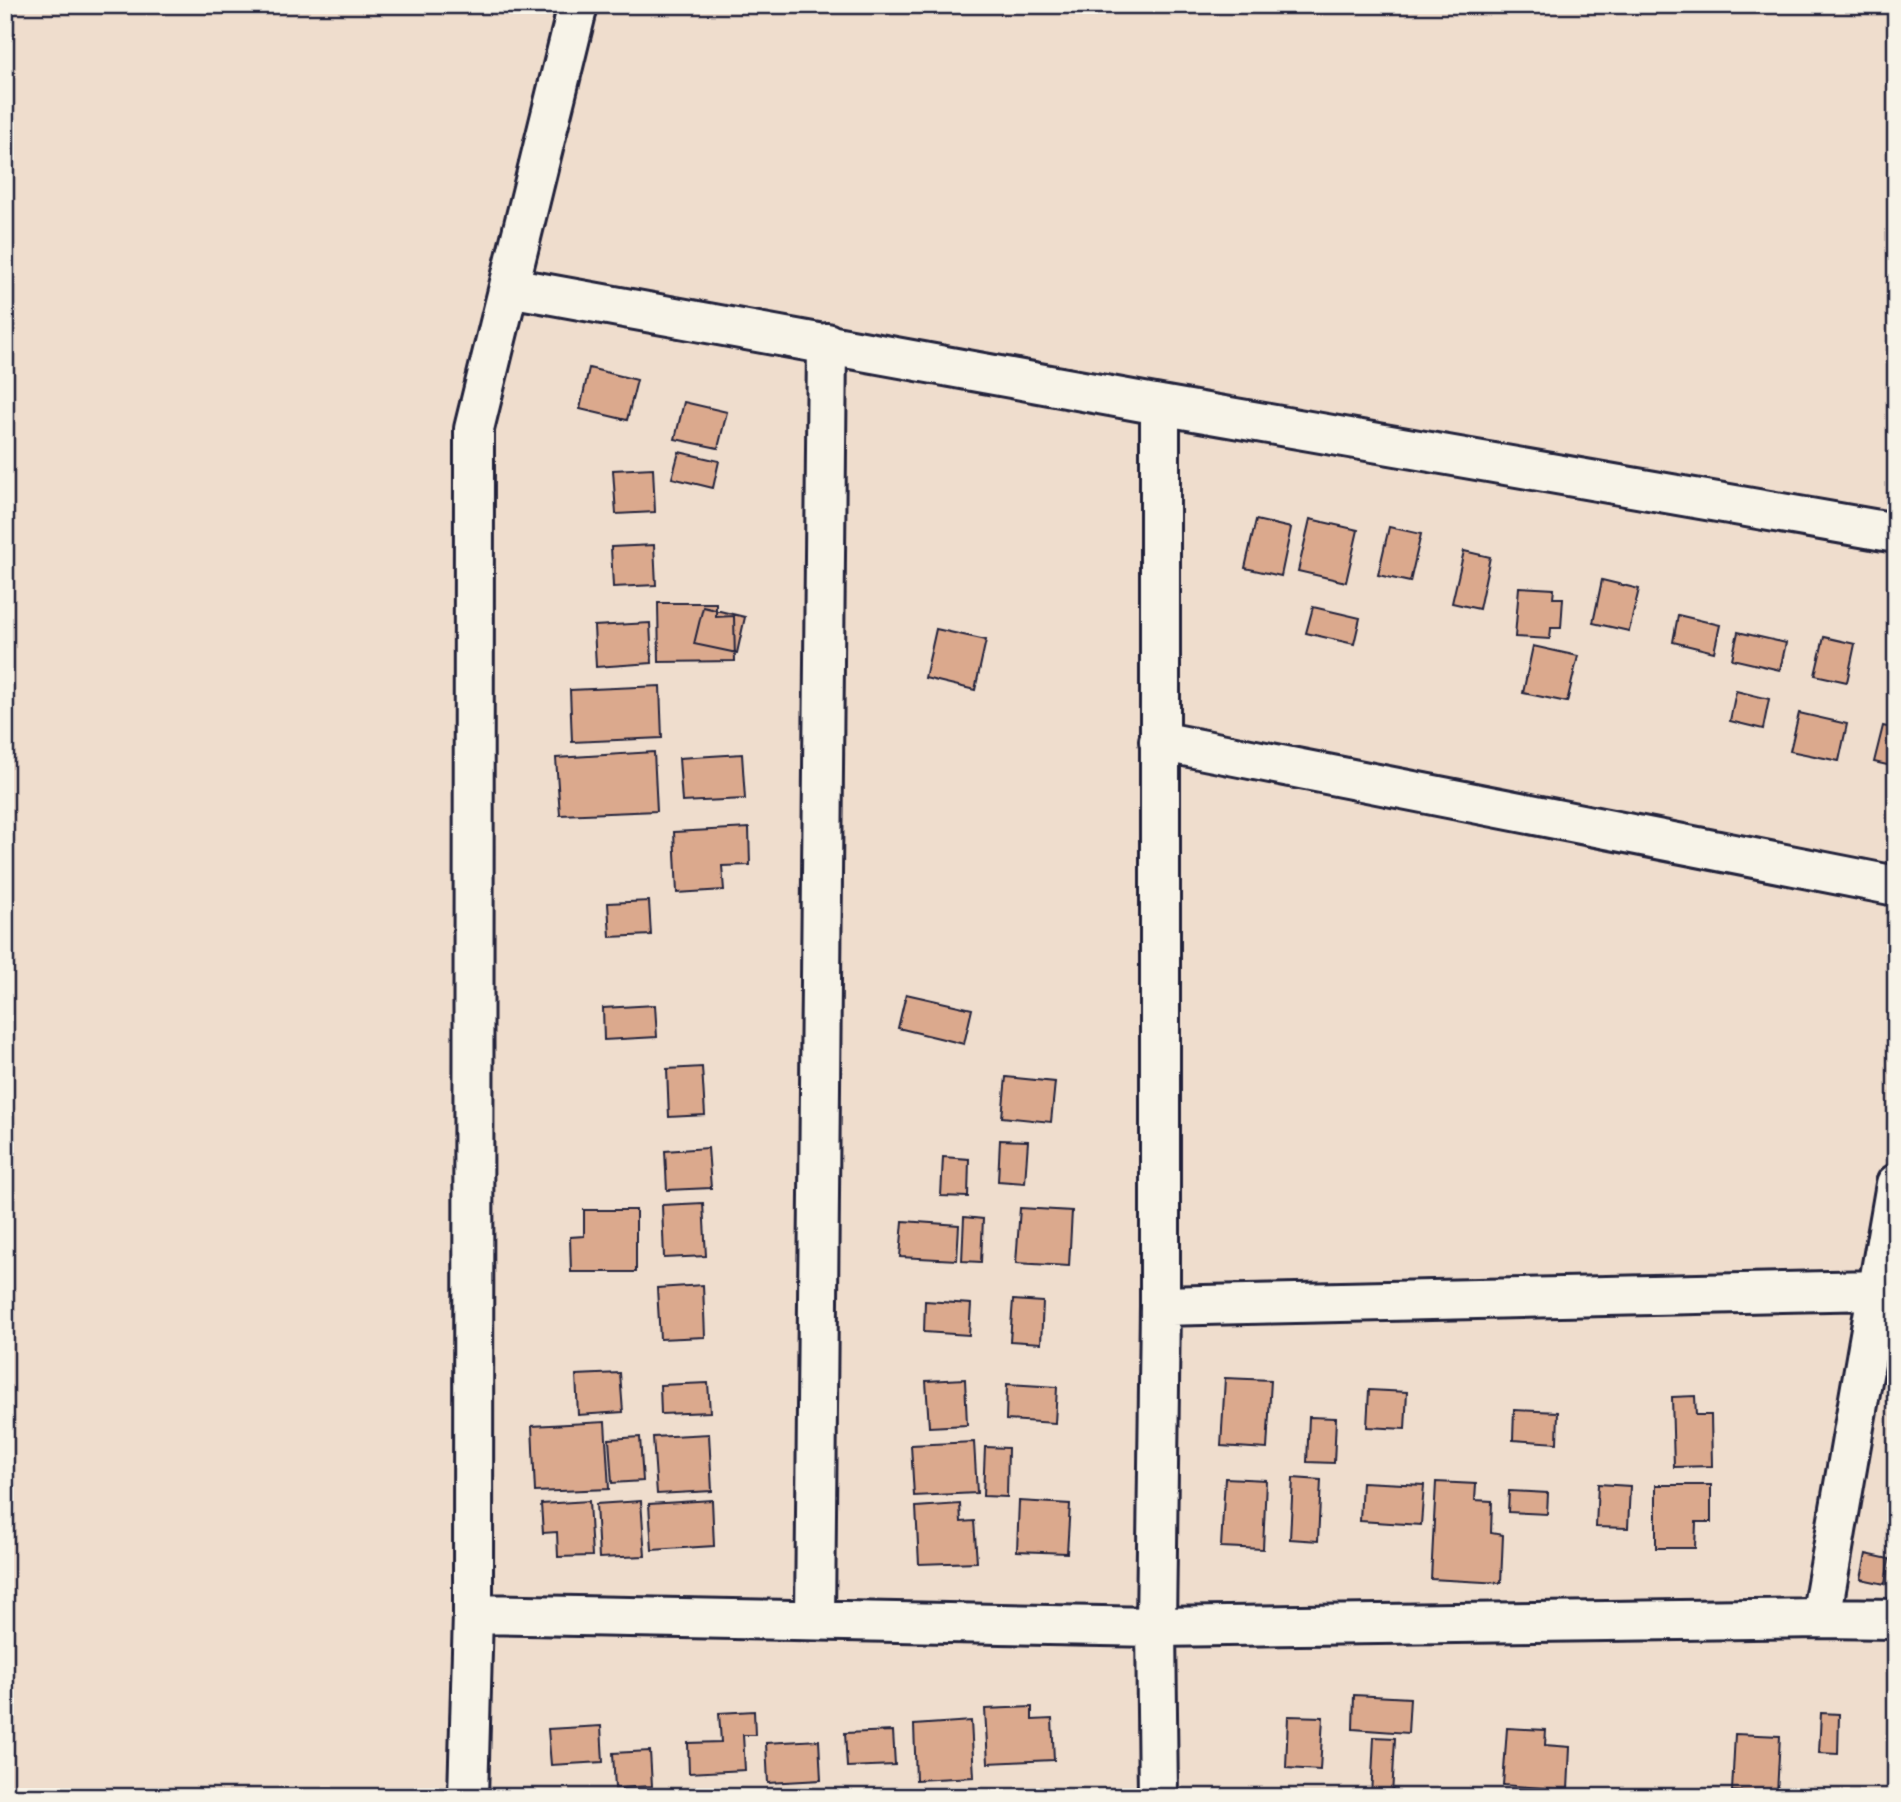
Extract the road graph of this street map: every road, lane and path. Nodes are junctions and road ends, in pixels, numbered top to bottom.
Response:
1 (578, 5) edge
2 (509, 287) junction
3 (827, 343) junction
4 (1160, 405) junction
5 (1896, 533) edge
6 (1159, 741) junction
7 (1896, 886) edge
8 (1896, 1184) edge
9 (1876, 1290) junction
10 (1160, 1306) junction
11 (473, 1614) junction
12 (1821, 1618) junction
13 (1896, 1619) edge
14 (815, 1620) junction
15 (1156, 1627) junction
16 (468, 1797) edge
17 (1158, 1797) edge

1 - 2 street
2 - 3 street
2 - 11 street
3 - 4 street
3 - 14 street
4 - 5 street
4 - 6 street
6 - 7 street
6 - 10 street
8 - 9 street
9 - 10 street
9 - 12 street
10 - 15 street
11 - 14 street
11 - 16 street
12 - 13 street
12 - 15 street
14 - 15 street
15 - 17 street

